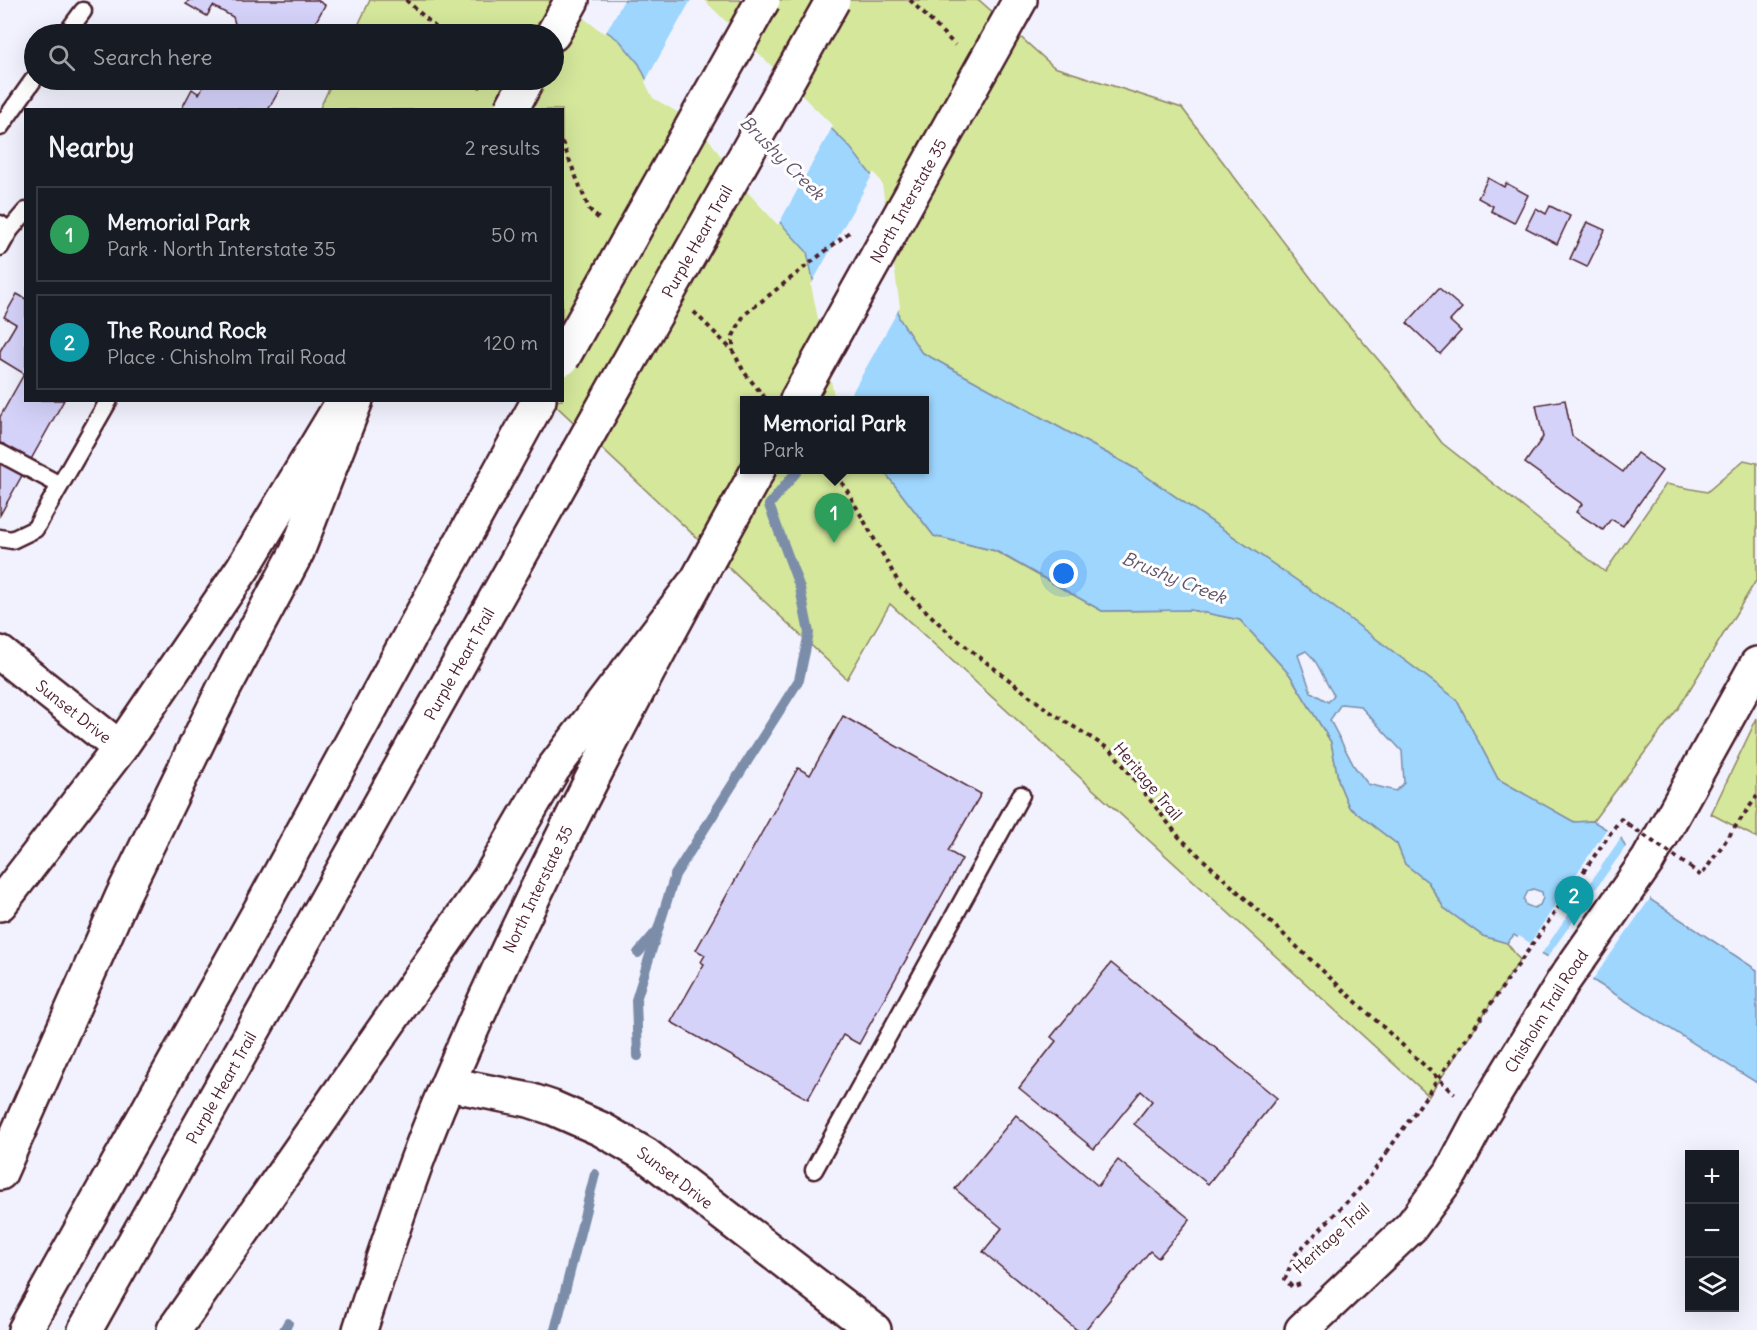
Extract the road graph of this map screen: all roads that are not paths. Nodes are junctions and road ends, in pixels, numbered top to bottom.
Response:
1 (572, 0) edge
2 (763, 0) edge
3 (833, 0) edge
4 (1020, 0) edge
5 (83, 11) dead end
6 (73, 24) edge
7 (559, 24) edge
8 (26, 90) edge
9 (521, 90) edge
10 (511, 108) edge
11 (0, 127) edge
12 (24, 213) edge
13 (5, 227) edge
14 (0, 247) edge
15 (564, 354) edge
16 (798, 396) edge
17 (108, 402) edge
18 (343, 402) edge
19 (355, 402) edge
20 (537, 404) edge
21 (0, 453) edge
22 (756, 474) edge
23 (60, 485) junction
24 (0, 538) edge
25 (693, 585) junction
26 (0, 653) edge
27 (1757, 664) edge
28 (120, 748) junction
29 (1021, 795) dead end
30 (0, 904) edge
31 (448, 1084) junction
32 (814, 1170) dead end
33 (0, 1173) edge
34 (25, 1330) edge
35 (85, 1330) edge
36 (174, 1330) edge
37 (360, 1330) edge
38 (874, 1330) edge
39 (1302, 1330) edge

1 - 7 main road
2 - 15 main road, bridge
3 - 35 main road, Purple Heart Trail, bridge
4 - 16 main road, North Interstate 35
5 - 6 lane
8 - 11 lane
9 - 10 main road, bridge
12 - 13 lane
13 - 14 lane
17 - 23 lane
18 - 28 main road
19 - 33 main road
20 - 34 main road
21 - 23 lane
22 - 25 main road, North Interstate 35
23 - 24 lane
25 - 31 main road, North Interstate 35
25 - 36 main road
26 - 28 main road, Sunset Drive
27 - 39 main road, Chisholm Trail Road
28 - 30 main road
29 - 32 lane
31 - 37 main road, North Interstate 35
31 - 38 main road, Sunset Drive

